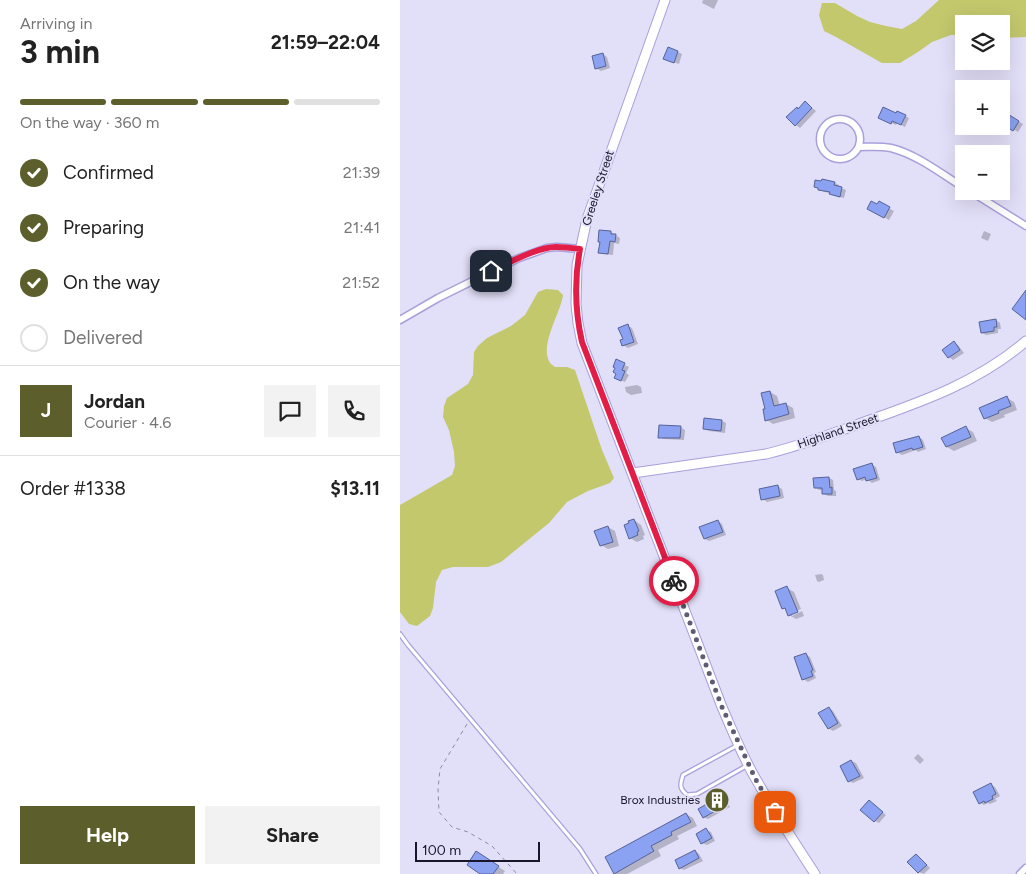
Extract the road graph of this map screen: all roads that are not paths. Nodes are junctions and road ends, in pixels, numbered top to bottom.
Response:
1 (665, 0) edge
2 (859, 147) junction
3 (955, 182) edge
4 (984, 200) edge
5 (1026, 226) edge
6 (580, 249) junction
7 (400, 320) edge
8 (1026, 341) edge
9 (633, 473) junction
10 (400, 634) edge
11 (738, 745) junction
12 (748, 764) junction
13 (1026, 868) edge
14 (596, 874) edge
15 (815, 874) edge
16 (1020, 874) edge

1 - 6 street, Greeley Street
2 - 2 street
2 - 3 street
4 - 5 street
6 - 7 street
6 - 9 street, Greeley Street
8 - 9 street, Highland Street
9 - 11 street, Greeley Street
10 - 14 lane
11 - 12 street, Greeley Street
11 - 12 lane
12 - 15 street, Greeley Street
13 - 16 street

